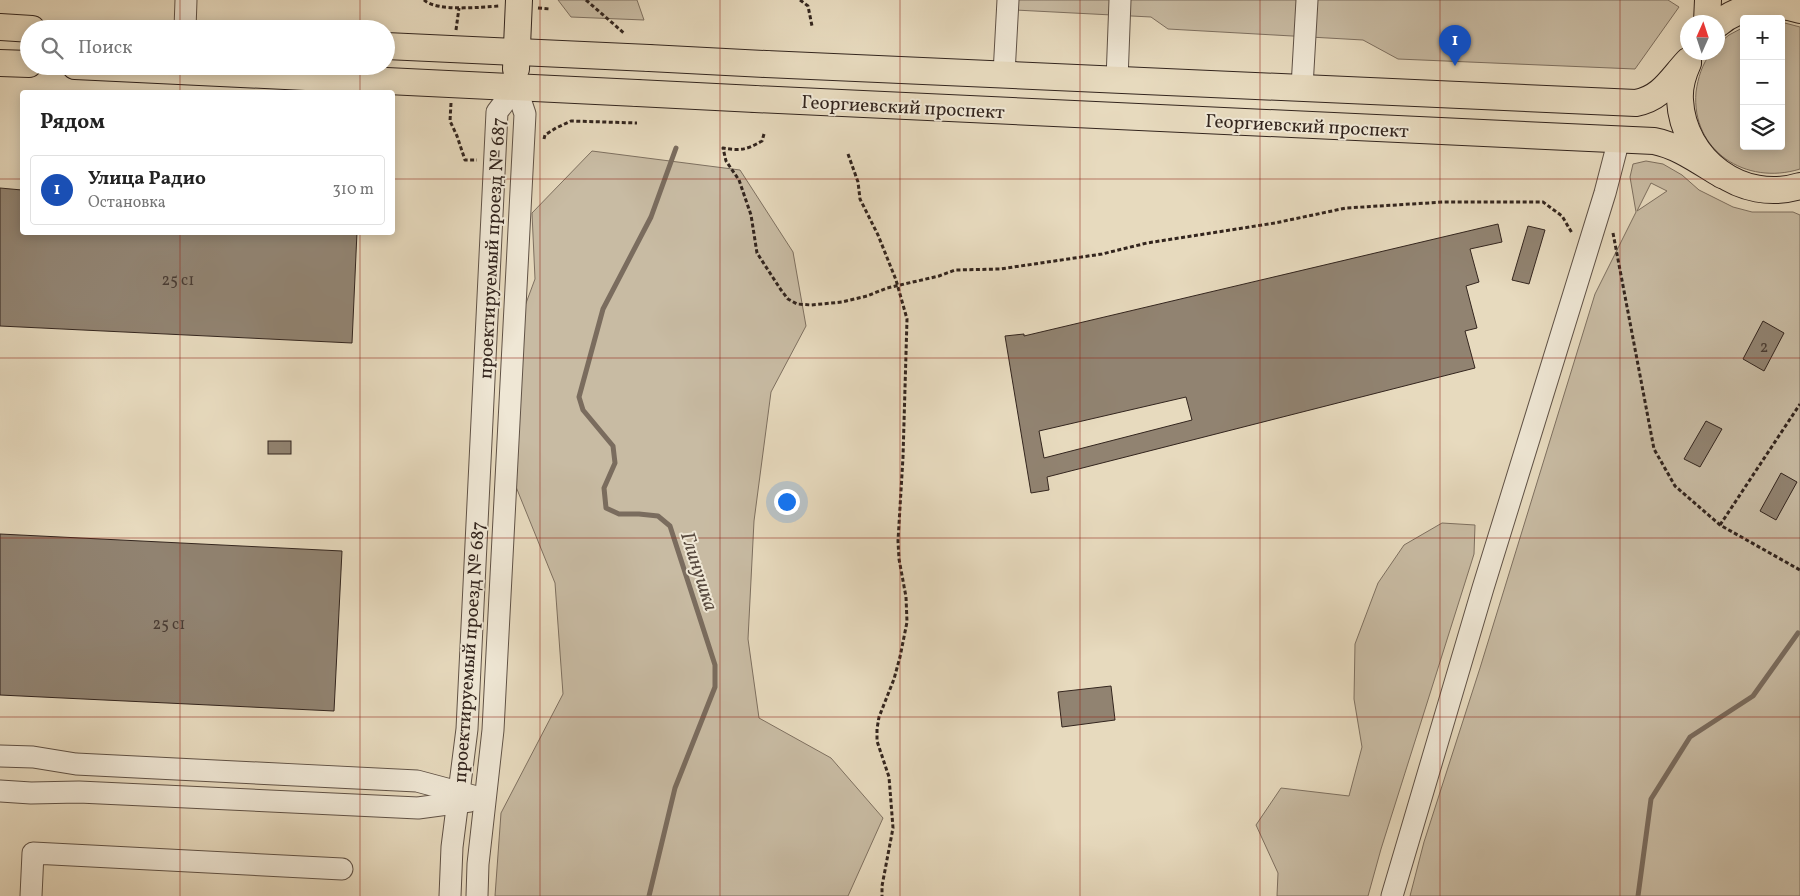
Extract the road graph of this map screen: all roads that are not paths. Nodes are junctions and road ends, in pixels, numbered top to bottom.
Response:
1 (186, 0) edge
2 (1008, 0) edge
3 (1120, 0) edge
4 (1307, 0) edge
5 (1708, 0) edge
6 (519, 4) edge
7 (1790, 6) edge
8 (1707, 15) edge
9 (1725, 19) edge
10 (185, 20) edge
11 (0, 27) edge
12 (20, 28) edge
13 (395, 46) edge
14 (517, 52) junction
15 (1688, 60) edge
16 (1690, 60) edge
17 (0, 63) edge
18 (20, 64) edge
19 (1004, 74) junction
20 (264, 75) edge
21 (1117, 80) junction
22 (516, 87) junction
23 (1302, 88) junction
24 (1619, 139) junction
25 (1722, 175) junction
26 (1797, 188) edge
27 (0, 756) edge
28 (0, 791) edge
29 (458, 797) junction
30 (486, 799) junction
31 (342, 869) dead end
32 (31, 896) edge
33 (450, 896) edge
34 (477, 896) edge
35 (1392, 896) edge

1 - 10 street
2 - 19 street
3 - 21 street
4 - 23 street
5 - 8 main road
6 - 14 main road
7 - 9 main road
11 - 12 main road
13 - 14 main road, Георгиевский проспект
14 - 19 main road, Георгиевский проспект, bridge
14 - 22 main road
15 - 23 main road, Георгиевский проспект
16 - 25 main road
17 - 18 main road
19 - 21 main road, Георгиевский проспект
20 - 22 main road, Георгиевский проспект
21 - 23 main road, Георгиевский проспект
22 - 24 main road, Георгиевский проспект, bridge
22 - 29 street, проектируемый проезд № 687
22 - 30 street, проектируемый проезд № 687
24 - 25 main road, Георгиевский проспект
24 - 35 street
25 - 26 main road
27 - 29 street
28 - 29 street
29 - 30 street
29 - 33 street, проектируемый проезд № 687
30 - 34 street, проектируемый проезд № 687
31 - 32 street

